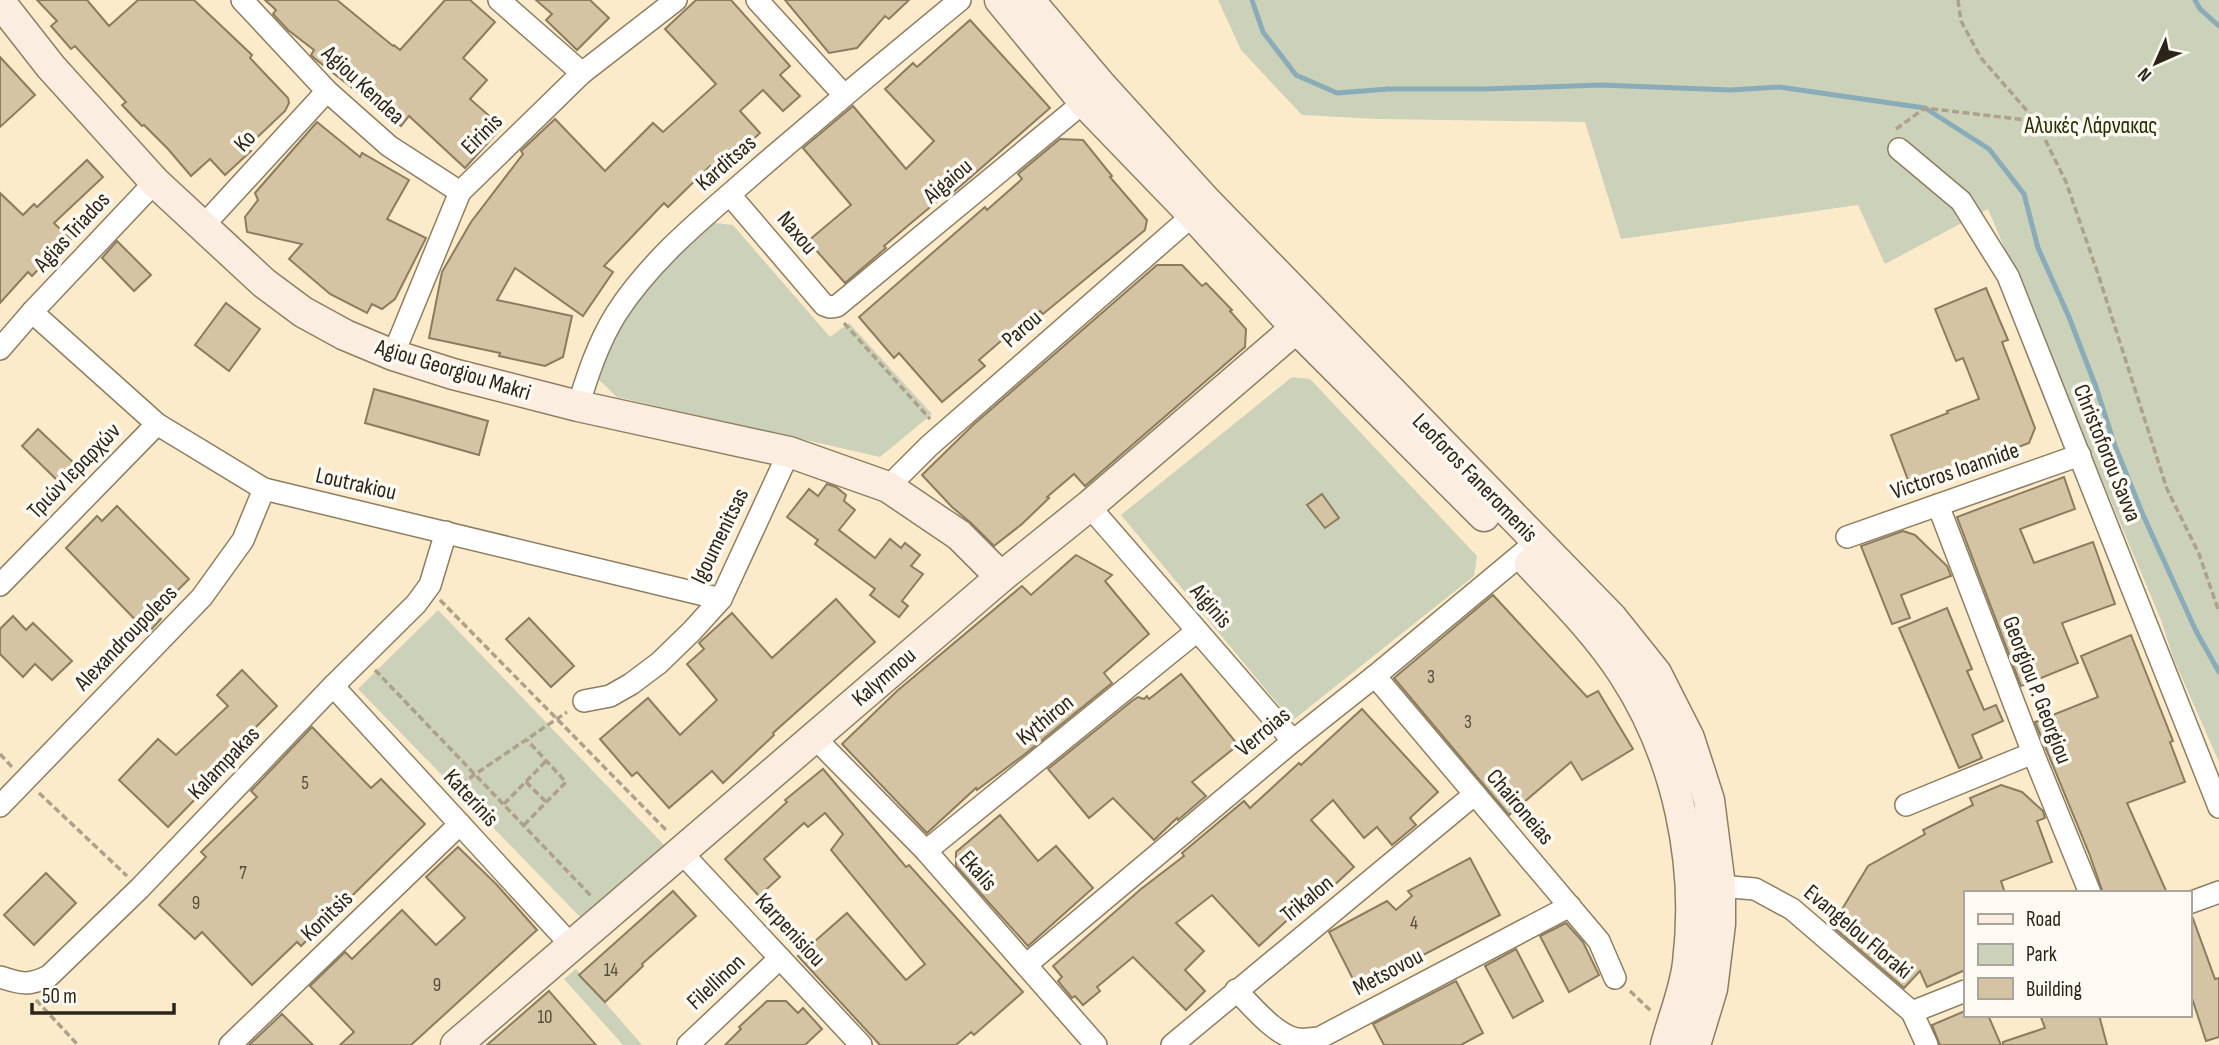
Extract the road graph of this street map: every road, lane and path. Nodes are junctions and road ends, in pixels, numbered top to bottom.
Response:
1 (242, 0) edge
2 (499, 0) edge
3 (676, 0) edge
4 (757, 0) edge
5 (960, 0) edge
6 (1000, 0) edge
7 (1029, 0) edge
8 (1958, 0) edge
9 (0, 2) edge
10 (582, 73) junction
11 (327, 91) junction
12 (1092, 93) junction
13 (844, 95) junction
14 (2036, 121) junction
15 (1897, 139) joint
16 (155, 182) junction
17 (460, 192) junction
18 (730, 195) junction
19 (1193, 215) junction
20 (202, 227) junction
21 (827, 306) junction
22 (32, 312) junction
23 (1305, 320) junction
24 (0, 349) edge
25 (393, 355) junction
26 (578, 406) junction
27 (157, 424) junction
28 (943, 434) junction
29 (789, 452) junction
30 (2080, 455) junction
31 (888, 487) junction
32 (264, 489) junction
33 (1938, 505) junction
34 (1089, 506) junction
35 (446, 532) junction
36 (1847, 537) dead end
37 (1529, 548) junction
38 (1001, 577) junction
39 (0, 585) edge
40 (428, 588) junction
41 (721, 599) junction
42 (2219, 612) edge
43 (1197, 631) junction
44 (362, 657) junction
45 (1375, 676) junction
46 (333, 686) junction
47 (584, 701) joint
48 (556, 719) junction
49 (814, 737) junction
50 (526, 740) junction
51 (1293, 741) junction
52 (2032, 753) junction
53 (0, 754) edge
54 (546, 761) junction
55 (476, 774) junction
56 (25, 780) junction
57 (526, 782) junction
58 (1475, 794) junction
59 (438, 800) junction
60 (546, 802) junction
61 (504, 804) junction
62 (1906, 805) dead end
63 (0, 806) edge
64 (2219, 807) edge
65 (460, 824) junction
66 (524, 825) junction
67 (682, 850) junction
68 (926, 851) junction
69 (1706, 885) junction
70 (140, 888) junction
71 (2089, 891) edge
72 (2219, 892) edge
73 (2191, 902) edge
74 (1570, 905) junction
75 (608, 914) junction
76 (571, 945) junction
77 (780, 958) junction
78 (1026, 965) junction
79 (0, 977) edge
80 (1615, 978) joint
81 (26, 983) junction
82 (1236, 990) junction
83 (1964, 991) edge
84 (1912, 1012) junction
85 (1661, 1031) edge
86 (78, 1045) edge
87 (230, 1045) edge
88 (456, 1045) edge
89 (688, 1045) edge
90 (861, 1045) edge
91 (1096, 1045) edge
92 (1172, 1045) edge
93 (1695, 1045) edge
94 (1927, 1045) edge

1 - 11 street, Agiou Kendea
2 - 10 street
3 - 10 street, Eirinis
4 - 13 street
5 - 13 street, Karditsas
6 - 12 street, Leoforos Faneromenis
7 - 12 street, Leoforos Faneromenis
8 - 14 path
9 - 16 street, Agiou Georgiou Makri
10 - 17 street, Eirinis
11 - 17 street, Agiou Kendea
11 - 20 street, Ko
12 - 19 street, Leoforos Faneromenis
12 - 21 street, Aigaiou
12 - 23 street, Leoforos Faneromenis
13 - 18 street, Karditsas
14 - 15 path
14 - 42 path
15 - 30 street, Christoforou Savva
16 - 20 street, Agiou Georgiou Makri
16 - 22 street, Agias Triados
17 - 25 street, Eirinis
18 - 21 street, Naxou
18 - 26 street, Karditsas
19 - 23 street, Leoforos Faneromenis
19 - 28 street, Parou
20 - 25 street, Agiou Georgiou Makri
21 - 28 path
22 - 24 street, Agias Triados
22 - 27 street, Loutrakiou
23 - 34 street, Kalymnou
23 - 37 street, Leoforos Faneromenis
25 - 26 street, Agiou Georgiou Makri
26 - 29 street, Agiou Georgiou Makri
27 - 32 street, Loutrakiou
27 - 39 street, Τριών Ιεραρχών
28 - 31 street, Parou
29 - 31 street, Agiou Georgiou Makri
29 - 41 street, Igoumenitsas
30 - 33 street, Victoros Ioannide
30 - 64 street, Christoforou Savva
31 - 38 street, Agiou Georgiou Makri
32 - 35 street, Loutrakiou
32 - 56 street, Alexandroupoleos
33 - 36 street, Victoros Ioannide
33 - 52 street, Georgiou P. Georgiou
34 - 38 street, Kalymnou
34 - 43 street, Aiginis
35 - 40 street, Kalampakas
35 - 41 street, Loutrakiou
37 - 45 street, Verroias
37 - 69 street, Leoforos Faneromenis
38 - 49 street, Kalymnou
40 - 44 street, Kalampakas
40 - 48 path
41 - 47 street, Igoumenitsas
43 - 51 street, Aiginis
43 - 68 street, Kythiron
44 - 46 street, Kalampakas
44 - 55 path
45 - 51 street, Verroias
45 - 58 street, Chaironeias
46 - 59 street, Katerinis
46 - 70 street, Kalampakas
47 - 48 path
48 - 50 path
48 - 67 path
49 - 67 street, Kalymnou
49 - 68 street, Ekalis
50 - 54 path
50 - 55 path
51 - 78 street, Verroias
52 - 62 street
52 - 71 street, Georgiou P. Georgiou
53 - 56 path
54 - 57 path
54 - 60 path
55 - 59 path
55 - 61 path
56 - 63 street, Alexandroupoleos
56 - 70 path
57 - 60 path
57 - 61 path
58 - 74 street, Chaironeias
58 - 82 street, Trikalon
59 - 65 street, Katerinis
60 - 66 path
61 - 66 path
65 - 76 street, Katerinis
65 - 87 street, Konitsis
66 - 75 path
67 - 75 street, Kalymnou
67 - 77 street, Karpenisiou
68 - 78 street, Ekalis
69 - 84 street, Evangelou Floraki
69 - 85 street, Leoforos Faneromenis
69 - 93 street, Leoforos Faneromenis
70 - 81 street, Kalampakas
72 - 73 street
74 - 80 street, Chaironeias
74 - 82 street, Metsovou
75 - 76 street, Kalymnou
76 - 88 street, Kalymnou
77 - 89 street, Filellinon
77 - 90 street, Karpenisiou
78 - 91 street, Ekalis
79 - 81 street
80 - 85 path
81 - 86 path
82 - 92 street, Trikalon
83 - 84 street
84 - 94 street, Evangelou Floraki

